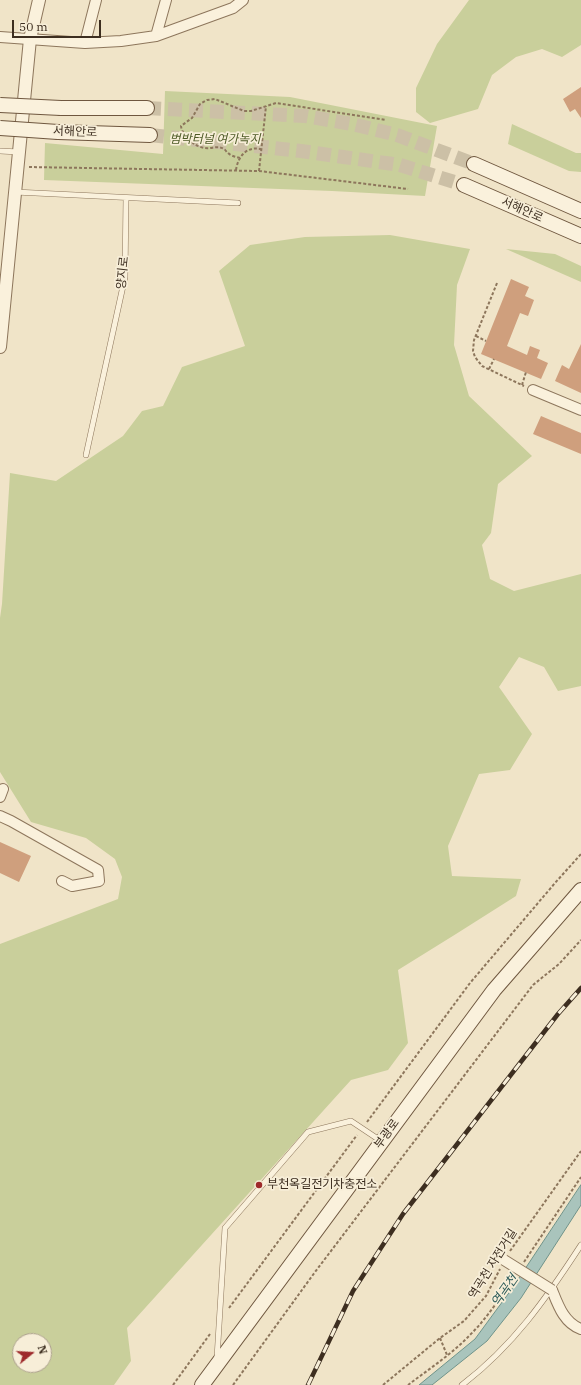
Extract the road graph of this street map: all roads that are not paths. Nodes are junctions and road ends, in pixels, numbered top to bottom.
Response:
1 (39, 0) edge
2 (96, 0) edge
3 (166, 0) edge
4 (243, 0) edge
5 (156, 36) junction
6 (0, 37) edge
7 (30, 39) junction
8 (84, 43) junction
9 (0, 105) edge
10 (147, 108) tunnel mouth
11 (0, 128) edge
12 (150, 135) tunnel mouth
13 (0, 151) edge
14 (19, 152) junction
15 (474, 164) tunnel mouth
16 (464, 184) tunnel mouth
17 (15, 192) junction
18 (126, 198) junction
19 (238, 203) dead end
20 (581, 211) edge
21 (581, 236) edge
22 (0, 347) edge
23 (533, 390) road end
24 (581, 410) edge
25 (86, 455) dead end
26 (0, 816) edge
27 (62, 881) dead end
28 (581, 890) edge
29 (382, 1141) junction
30 (581, 1245) edge
31 (504, 1260) road end
32 (552, 1290) junction
33 (581, 1329) edge
34 (217, 1365) junction
35 (202, 1385) edge
36 (462, 1385) edge

1 - 7 street
2 - 8 street
3 - 5 street
4 - 5 street
5 - 8 street
6 - 7 street
7 - 8 street
7 - 14 street
9 - 10 main road, 서해안로, bridge
11 - 12 main road, 서해안로, bridge
13 - 14 lane
14 - 17 street
15 - 20 main road, 서해안로
16 - 21 main road, 서해안로
17 - 18 lane
17 - 22 street
18 - 19 lane
18 - 25 lane, 양지로
23 - 24 street
26 - 27 street
28 - 29 main road, 부광로
29 - 34 main road, 부광로
29 - 34 lane
30 - 32 lane
31 - 32 street, bridge
32 - 33 street
32 - 36 lane
34 - 35 main road, 부광로

